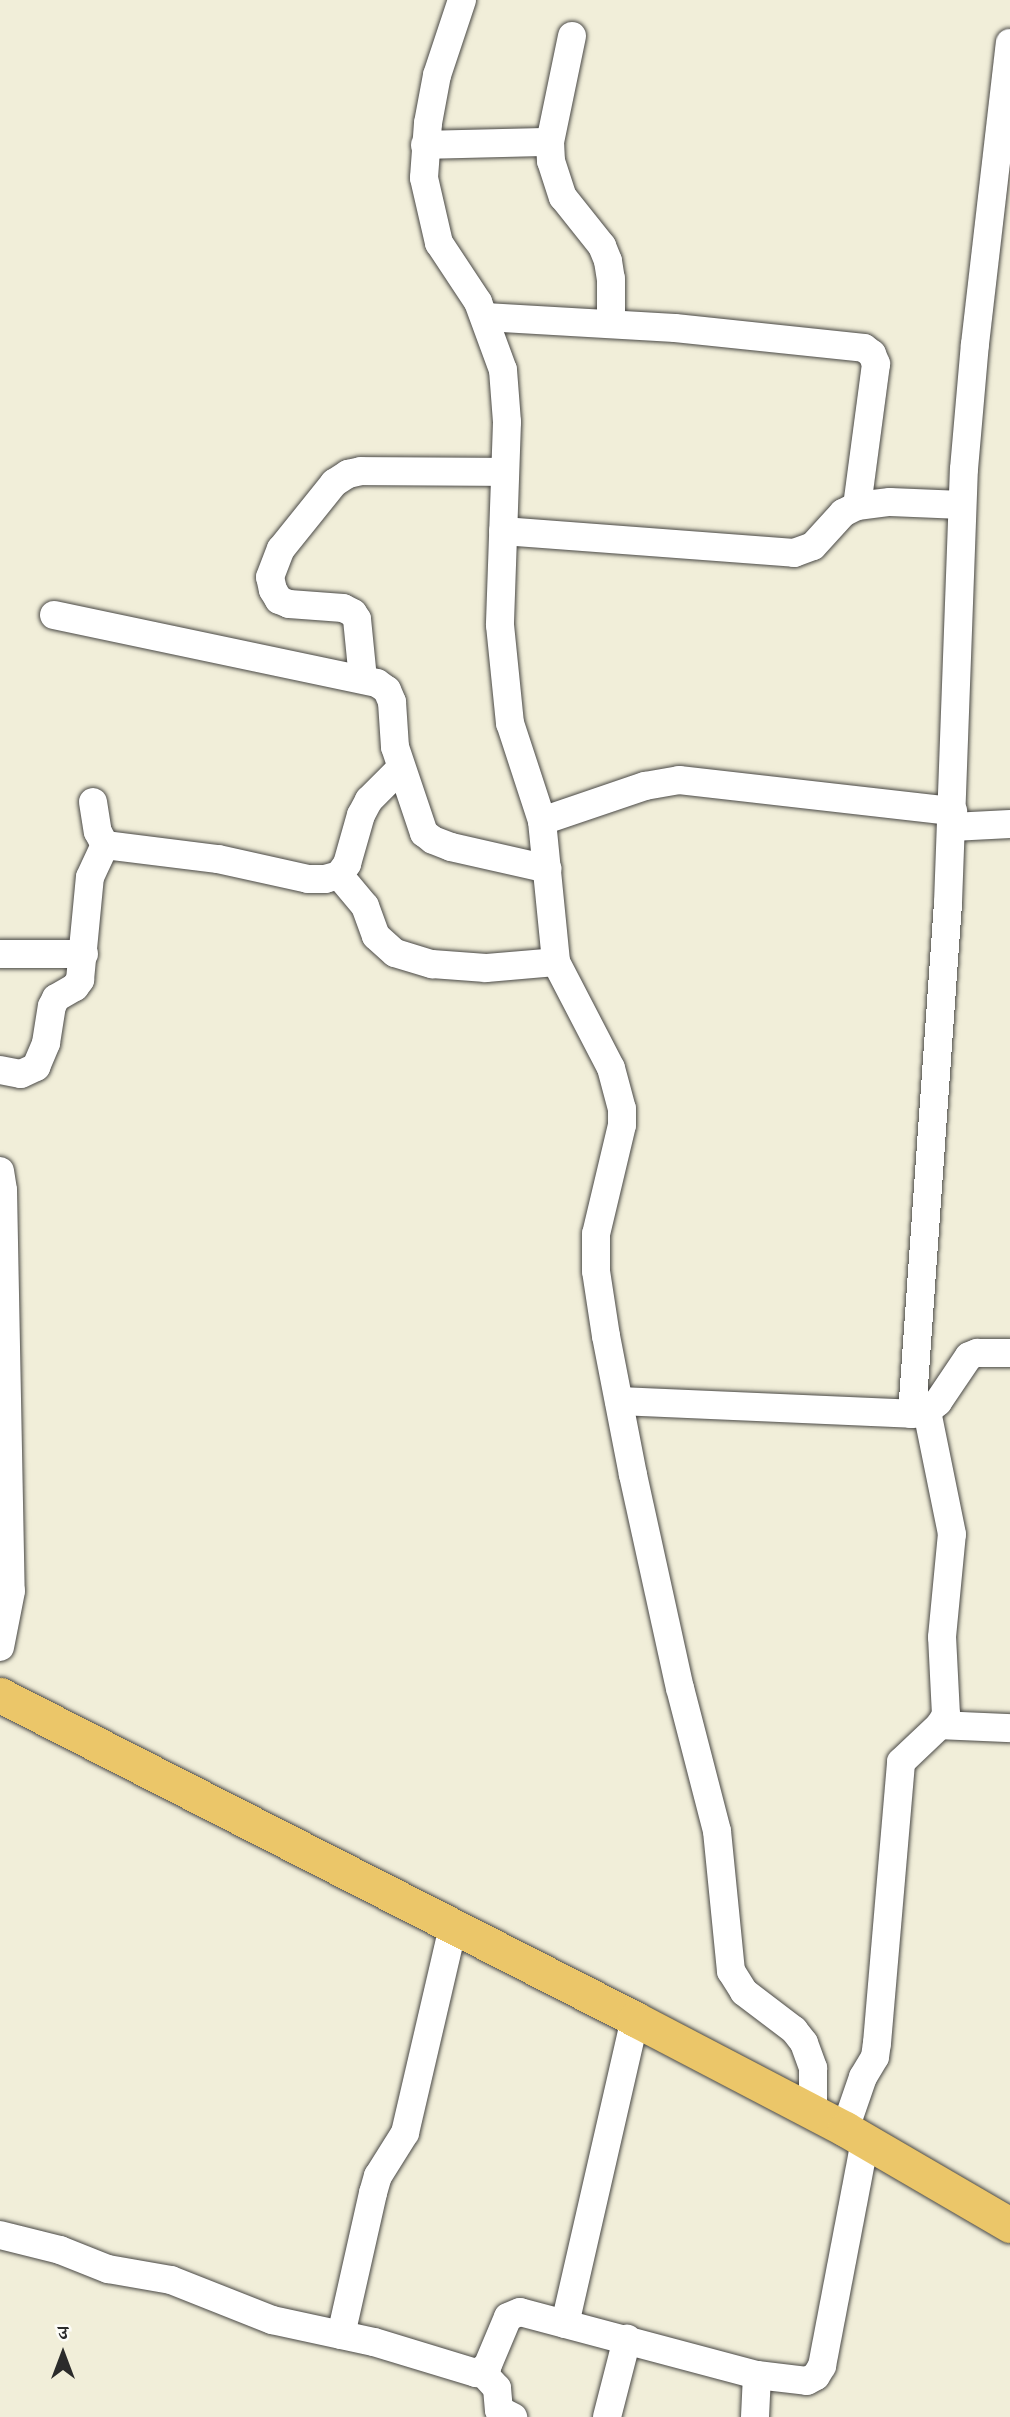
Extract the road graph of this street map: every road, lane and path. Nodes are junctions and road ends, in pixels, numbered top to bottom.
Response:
1 (462, 0) edge
2 (572, 36) dead end
3 (1010, 43) edge
4 (550, 142) junction
5 (425, 145) junction
6 (485, 317) junction
7 (611, 324) junction
8 (505, 472) junction
9 (962, 505) junction
10 (857, 506) junction
11 (503, 531) junction
12 (54, 615) dead end
13 (363, 679) junction
14 (401, 768) junction
15 (93, 802) dead end
16 (952, 819) junction
17 (542, 821) junction
18 (1010, 824) edge
19 (105, 845) junction
20 (548, 869) junction
21 (339, 875) junction
22 (0, 954) edge
23 (84, 954) junction
24 (556, 962) junction
25 (0, 1070) edge
26 (0, 1171) edge
27 (1010, 1353) edge
28 (619, 1401) junction
29 (919, 1412) junction
30 (0, 1647) edge
31 (0, 1695) edge
32 (940, 1725) junction
33 (1010, 1728) edge
34 (453, 1927) junction
35 (635, 2019) junction
36 (813, 2113) junction
37 (855, 2135) junction
38 (1010, 2225) edge
39 (0, 2235) edge
40 (565, 2324) junction
41 (341, 2334) junction
42 (627, 2339) junction
43 (482, 2372) junction
44 (757, 2375) junction
45 (513, 2417) edge
46 (607, 2417) edge
47 (755, 2417) edge

1 - 5 street
2 - 4 street
3 - 9 street
4 - 5 street
4 - 7 street
5 - 6 street
6 - 7 street
6 - 8 street
7 - 10 street
8 - 11 street
8 - 13 street
9 - 10 street
9 - 16 street
10 - 11 street
11 - 17 street
12 - 13 street
13 - 14 street
14 - 20 street
14 - 21 street
15 - 19 street
16 - 17 street
16 - 18 street
16 - 29 street
17 - 20 street
19 - 21 street
19 - 23 street
20 - 24 street
21 - 24 street
22 - 23 street
23 - 25 street
24 - 28 street
26 - 30 street
27 - 29 street
28 - 29 street
28 - 36 street
29 - 32 street
31 - 34 main road
32 - 33 street
32 - 37 street
34 - 35 main road
34 - 41 street
35 - 36 main road
35 - 40 street
36 - 37 main road
37 - 38 main road
37 - 44 street
39 - 41 street
40 - 42 street
40 - 43 street
41 - 43 street
42 - 44 street
42 - 46 street
43 - 45 street
44 - 47 street

